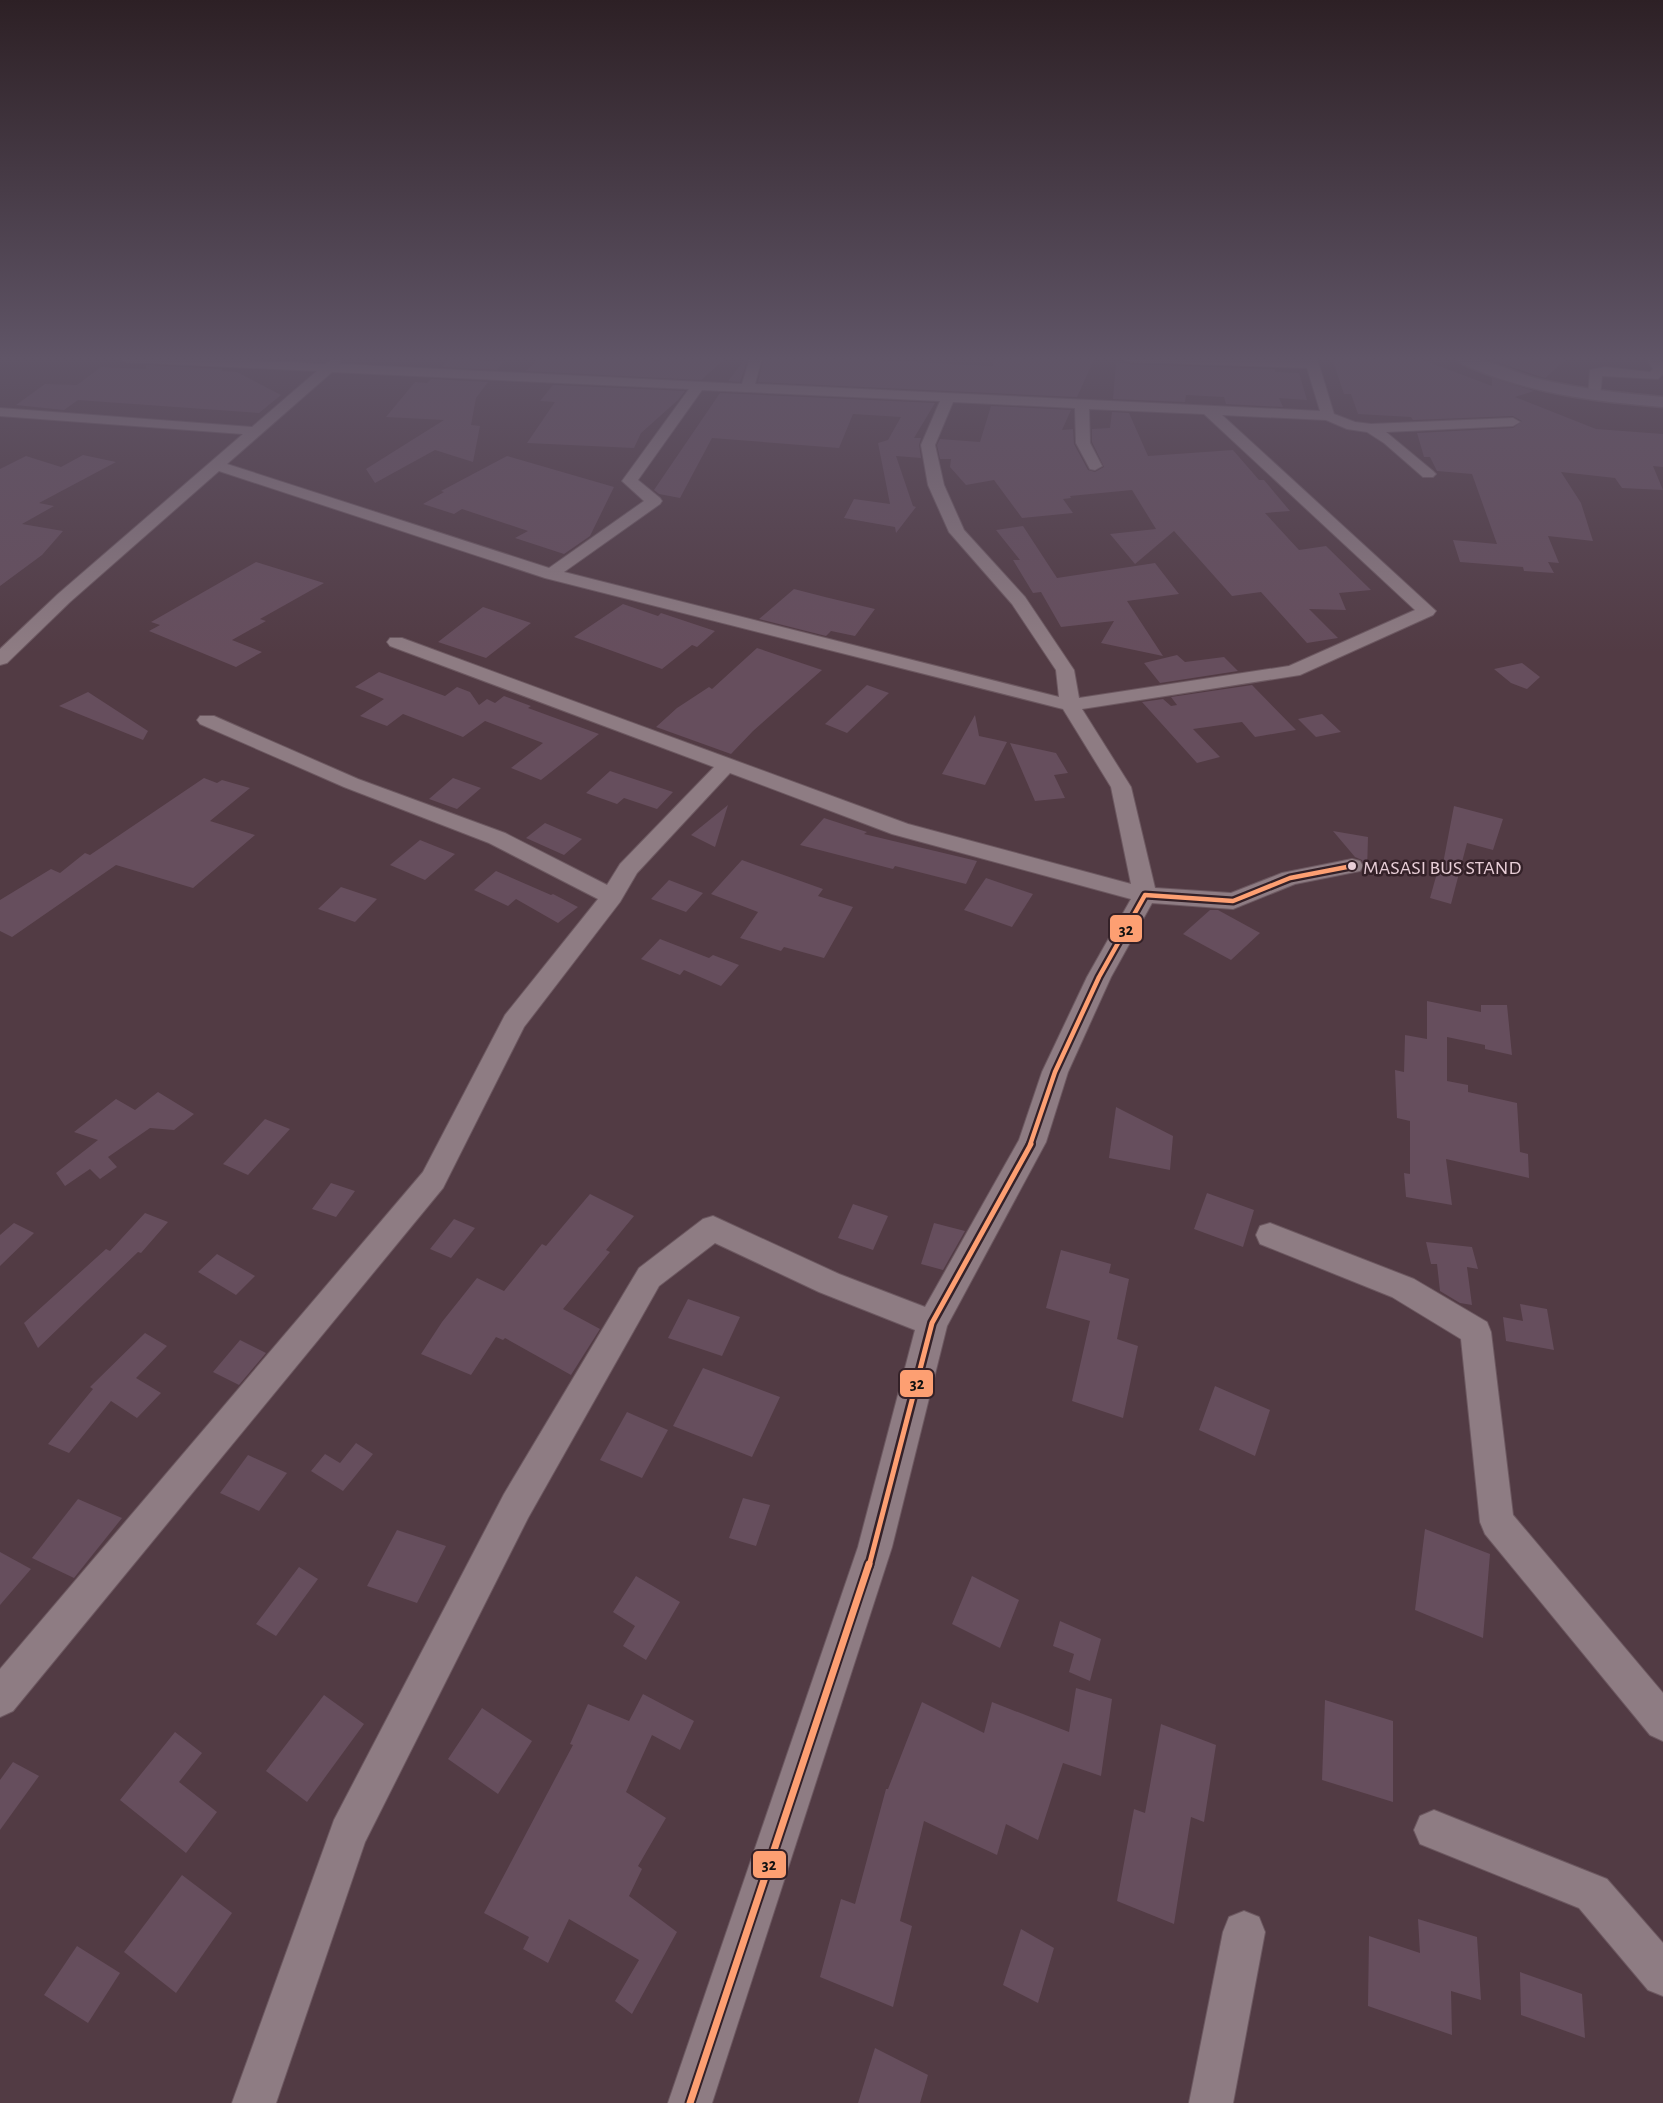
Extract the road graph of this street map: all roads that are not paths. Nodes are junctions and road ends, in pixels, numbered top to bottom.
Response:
1 (225, 456) edge
2 (648, 456) edge
3 (930, 456) edge
4 (1090, 456) edge
5 (1258, 456) edge
6 (1408, 456) edge
7 (215, 465) junction
8 (1095, 466) dead end
9 (1428, 474) dead end
10 (550, 574) junction
11 (396, 642) dead end
12 (0, 659) edge
13 (1070, 705) junction
14 (207, 720) dead end
15 (726, 766) junction
16 (1352, 866) dead end
17 (1145, 895) junction
18 (612, 897) junction
19 (1270, 1235) dead end
20 (932, 1323) junction
21 (0, 1698) edge
22 (1663, 1722) edge
23 (1434, 1830) dead end
24 (1244, 1932) dead end
25 (1663, 1975) edge
26 (254, 2103) edge
27 (690, 2103) edge
28 (1211, 2103) edge

1 - 7 street
2 - 10 street
3 - 13 street
4 - 8 street
5 - 13 street
6 - 9 street
7 - 10 street
7 - 12 street
10 - 13 street
11 - 15 street
13 - 17 street
14 - 18 street
15 - 17 street
15 - 18 street
16 - 17 street
17 - 20 street
18 - 21 street
19 - 22 street
20 - 26 street
20 - 27 street
23 - 25 street
24 - 28 street

